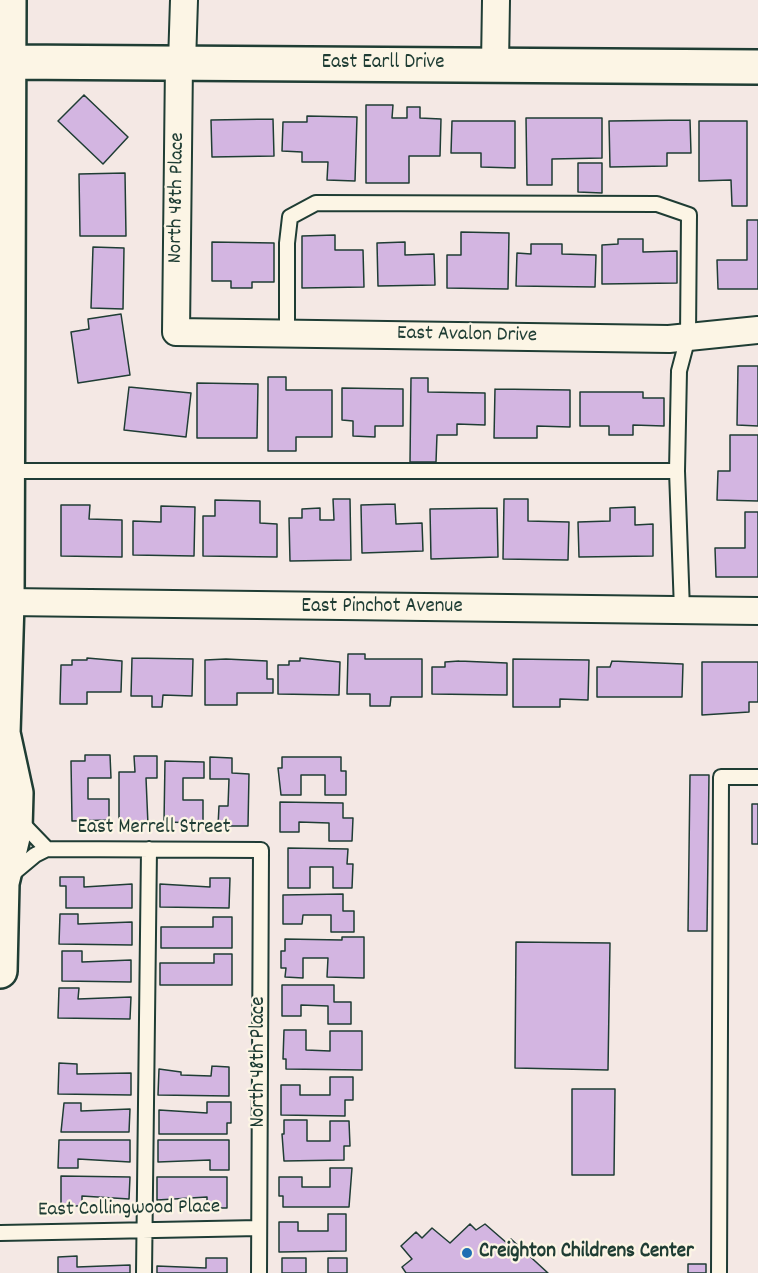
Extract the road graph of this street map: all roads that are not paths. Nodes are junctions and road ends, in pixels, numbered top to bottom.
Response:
1 (9, 0) edge
2 (184, 0) edge
3 (496, 0) edge
4 (9, 62) junction
5 (181, 63) junction
6 (495, 65) junction
7 (758, 67) edge
8 (758, 330) edge
9 (176, 332) joint
10 (287, 334) junction
11 (688, 337) junction
12 (7, 471) junction
13 (677, 471) junction
14 (7, 602) junction
15 (682, 610) junction
16 (758, 611) edge
17 (2, 741) edge
18 (758, 777) edge
19 (15, 817) junction
20 (47, 849) junction
21 (149, 849) junction
22 (261, 850) joint
23 (1, 878) edge
24 (0, 971) edge
25 (259, 1228) junction
26 (145, 1230) junction
27 (0, 1233) edge
28 (144, 1273) edge
29 (259, 1273) edge
30 (719, 1273) edge

1 - 4 street
2 - 5 street, North 48th Place
3 - 6 street
4 - 5 street, East Earll Drive
4 - 12 street
5 - 6 street, East Earll Drive
5 - 9 street, North 48th Place
6 - 7 street, East Earll Drive
8 - 11 street, East Avalon Drive
9 - 10 street, East Avalon Drive
10 - 11 street, East Avalon Drive
10 - 11 lane
11 - 13 lane
12 - 13 lane
12 - 14 street
13 - 15 lane
14 - 15 street, East Pinchot Avenue
14 - 17 street
15 - 16 street, East Pinchot Avenue
17 - 19 street
18 - 30 lane
19 - 20 lane, East Merrell Street
19 - 23 street
20 - 21 lane, East Merrell Street
20 - 23 lane, East Merrell Street
21 - 22 lane, East Merrell Street
21 - 26 lane
22 - 25 lane, North 48th Place
23 - 24 street
25 - 26 lane, East Collingwood Place
25 - 29 lane, North 48th Place
26 - 27 lane, East Collingwood Place
26 - 28 lane

